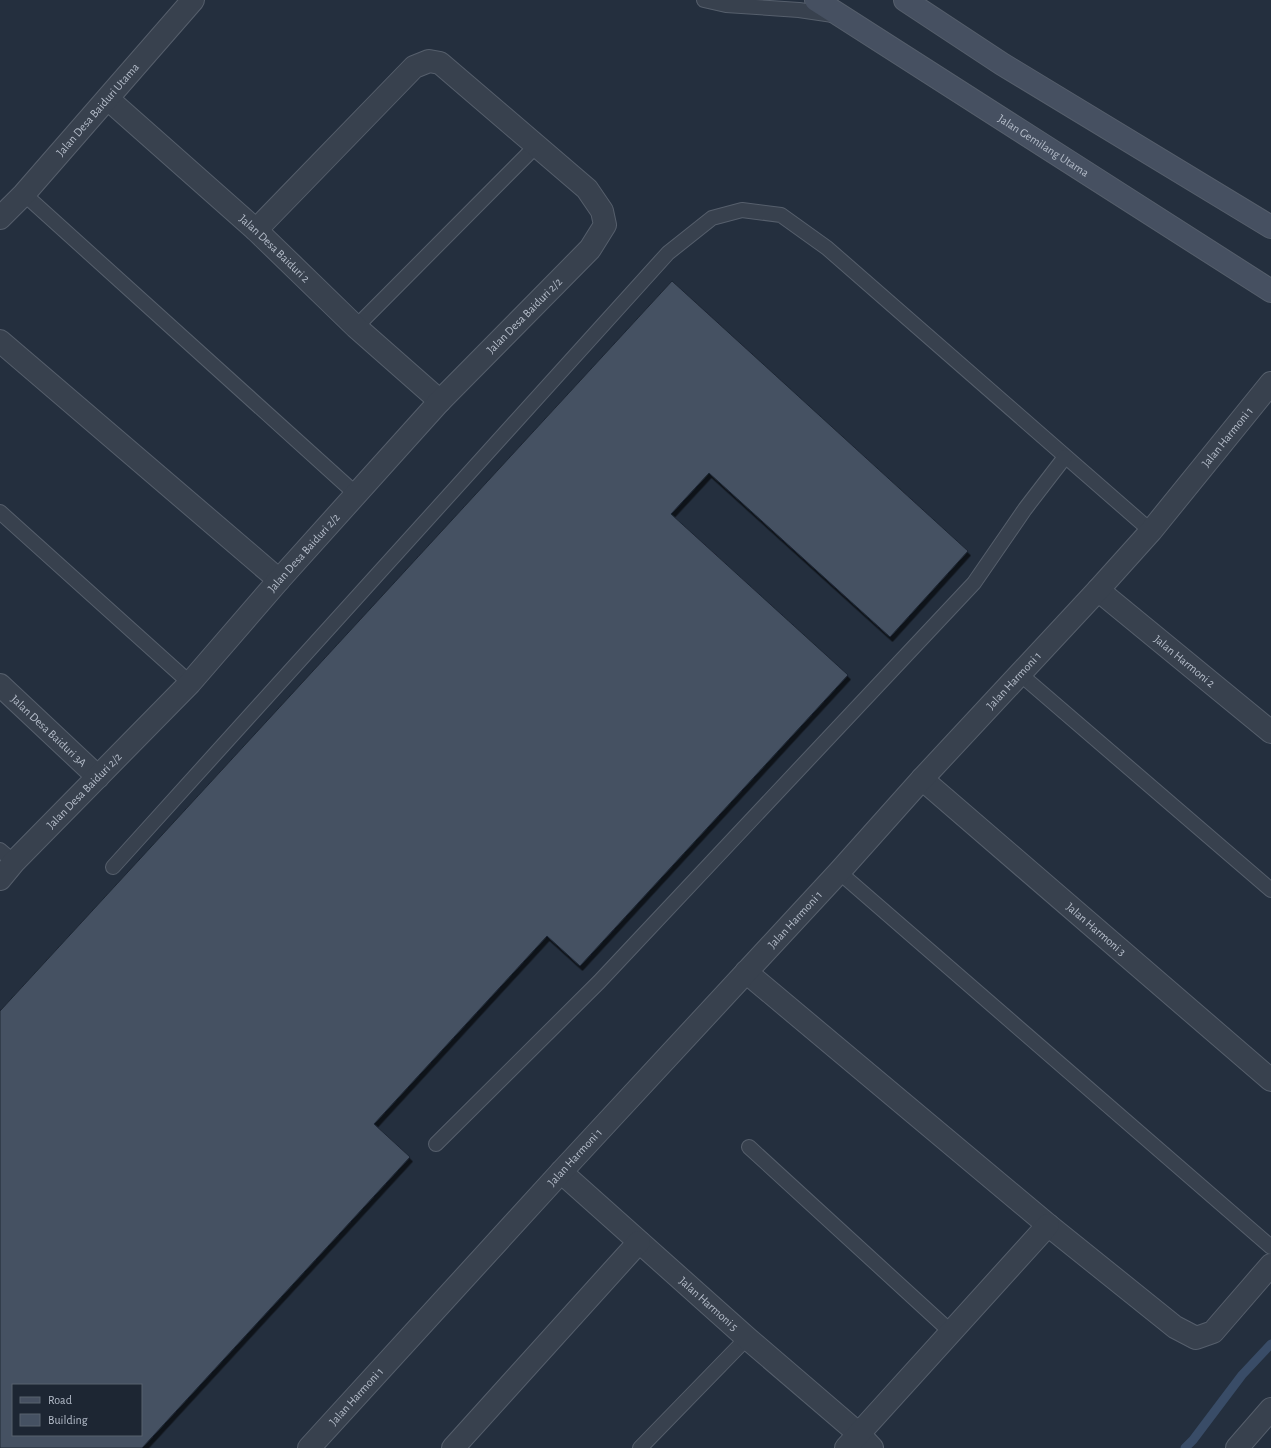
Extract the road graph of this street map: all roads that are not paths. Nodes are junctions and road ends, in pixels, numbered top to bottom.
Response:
1 (193, 0) edge
2 (704, 0) edge
3 (816, 0) edge
4 (905, 0) edge
5 (841, 16) junction
6 (108, 99) junction
7 (536, 146) junction
8 (24, 194) junction
9 (0, 218) edge
10 (1271, 227) edge
11 (256, 230) junction
12 (1271, 290) edge
13 (356, 327) junction
14 (0, 341) edge
15 (1271, 384) edge
16 (440, 401) junction
17 (1065, 457) junction
18 (356, 494) junction
19 (0, 512) edge
20 (1150, 531) junction
21 (278, 580) junction
22 (1098, 590) junction
23 (1020, 674) junction
24 (190, 683) junction
25 (0, 685) edge
26 (1271, 732) edge
27 (98, 777) junction
28 (922, 779) junction
29 (7, 856) edge
30 (113, 867) dead end
31 (839, 872) junction
32 (0, 879) edge
33 (1271, 890) edge
34 (746, 972) junction
35 (1271, 1080) edge
36 (436, 1144) dead end
37 (748, 1147) dead end
38 (561, 1172) junction
39 (1048, 1225) junction
40 (639, 1242) junction
41 (1271, 1247) edge
42 (1271, 1265) edge
43 (951, 1332) junction
44 (747, 1338) junction
45 (1271, 1409) edge
46 (859, 1443) edge
47 (309, 1448) edge
48 (453, 1448) edge
49 (640, 1448) edge
50 (1237, 1448) edge

1 - 6 street, Jalan Desa Baiduri Utama
2 - 5 lane
3 - 5 main road, Jalan Gemilang Utama
4 - 10 main road
5 - 12 main road, Jalan Gemilang Utama
6 - 8 street, Jalan Desa Baiduri Utama
6 - 11 street, Jalan Desa Baiduri 2
7 - 11 street
7 - 13 lane
7 - 16 street, Jalan Desa Baiduri 2/2
8 - 9 street, Jalan Desa Baiduri Utama
8 - 18 lane
11 - 13 street, Jalan Desa Baiduri 2
13 - 16 street, Jalan Desa Baiduri 2
14 - 21 street
15 - 20 street, Jalan Harmoni 1
16 - 18 street, Jalan Desa Baiduri 2/2
17 - 20 lane
17 - 30 lane
17 - 36 lane
18 - 21 street, Jalan Desa Baiduri 2/2
19 - 24 lane
20 - 22 street, Jalan Harmoni 1
21 - 24 street, Jalan Desa Baiduri 2/2
22 - 23 street, Jalan Harmoni 1
22 - 26 street, Jalan Harmoni 2
23 - 28 street, Jalan Harmoni 1
23 - 33 lane
24 - 27 street, Jalan Desa Baiduri 2/2
25 - 27 street, Jalan Desa Baiduri 3A
27 - 29 street, Jalan Desa Baiduri 2/2
28 - 31 street, Jalan Harmoni 1
28 - 35 street, Jalan Harmoni 3
29 - 32 street, Jalan Desa Baiduri 2/2
31 - 34 street, Jalan Harmoni 1
31 - 41 lane
34 - 38 street, Jalan Harmoni 1
34 - 39 street
37 - 43 lane
38 - 40 street, Jalan Harmoni 5
38 - 47 street, Jalan Harmoni 1
39 - 42 street
39 - 43 street
40 - 44 street, Jalan Harmoni 5
40 - 48 street
43 - 46 street
44 - 46 street, Jalan Harmoni 5
44 - 49 lane
45 - 50 street

